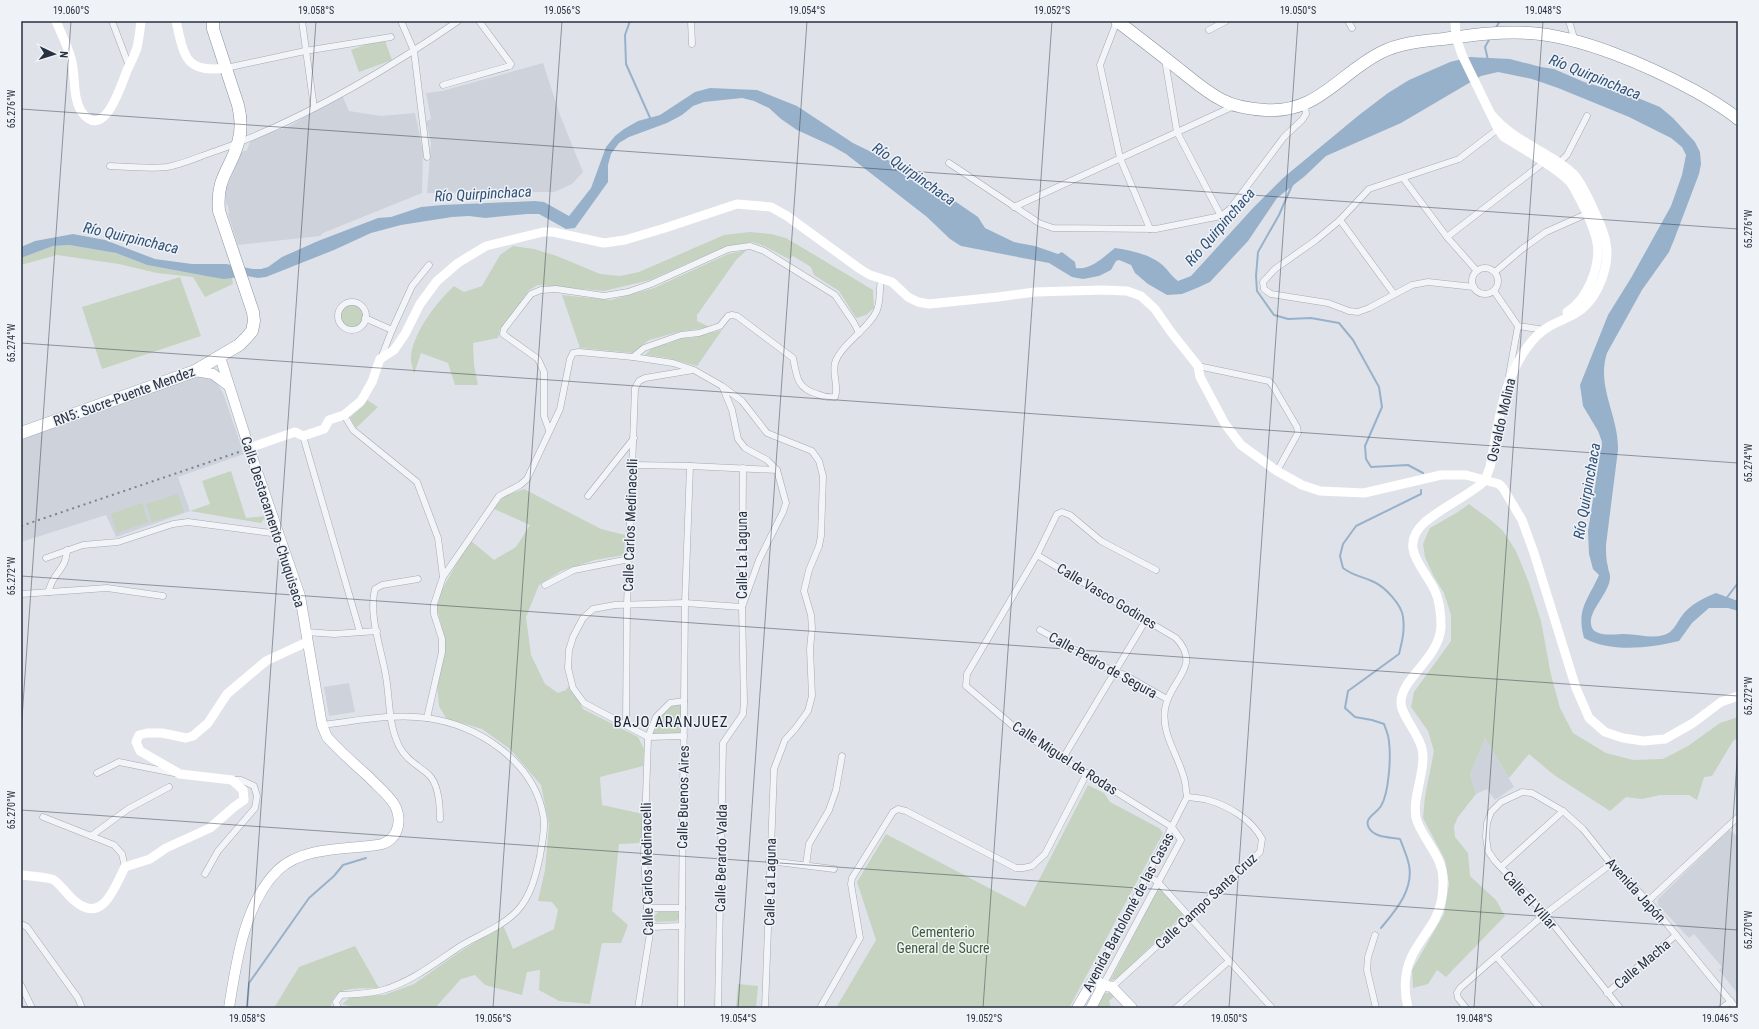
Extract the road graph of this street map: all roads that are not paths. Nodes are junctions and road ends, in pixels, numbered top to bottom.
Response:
1 (56, 21) edge
2 (112, 21) edge
3 (141, 21) edge
4 (176, 21) edge
5 (213, 21) edge
6 (302, 21) edge
7 (401, 21) edge
8 (458, 21) edge
9 (479, 21) edge
10 (691, 21) edge
11 (1117, 21) edge
12 (1226, 21) edge
13 (1348, 21) edge
14 (1455, 21) edge
15 (1570, 21) edge
16 (1352, 28) dead end
17 (1209, 30) dead end
18 (390, 36) dead end
19 (1456, 37) junction
20 (1575, 41) junction
21 (692, 44) dead end
22 (305, 51) junction
23 (414, 51) junction
24 (1165, 58) junction
25 (129, 66) junction
26 (226, 68) junction
27 (443, 85) dead end
28 (1305, 104) junction
29 (1235, 105) junction
30 (314, 108) junction
31 (1491, 114) junction
32 (1587, 116) dead end
33 (1738, 119) edge
34 (1498, 129) junction
35 (1178, 132) junction
36 (238, 143) junction
37 (427, 157) dead end
38 (1120, 158) junction
39 (1545, 159) junction
40 (949, 163) dead end
41 (110, 166) dead end
42 (1557, 166) junction
43 (1403, 178) junction
44 (1014, 207) junction
45 (1590, 212) junction
46 (1221, 216) junction
47 (1340, 220) junction
48 (1150, 229) junction
49 (1446, 237) junction
50 (429, 265) dead end
51 (1477, 271) junction
52 (1495, 272) junction
53 (881, 279) junction
54 (1474, 287) junction
55 (1494, 291) junction
56 (1394, 294) junction
57 (365, 318) junction
58 (1518, 326) junction
59 (1548, 328) junction
60 (392, 330) junction
61 (859, 334) junction
62 (220, 357) junction
63 (633, 357) junction
64 (380, 359) junction
65 (1198, 366) junction
66 (694, 370) junction
67 (195, 372) junction
68 (1508, 382) junction
69 (229, 386) junction
70 (722, 386) junction
71 (344, 415) junction
72 (549, 430) junction
73 (21, 433) edge
74 (303, 436) junction
75 (634, 438) junction
76 (249, 448) junction
77 (633, 465) junction
78 (690, 466) junction
79 (743, 468) junction
80 (777, 470) junction
81 (1277, 471) junction
82 (1483, 482) junction
83 (588, 496) dead end
84 (279, 534) junction
85 (67, 550) junction
86 (1037, 555) junction
87 (46, 558) dead end
88 (628, 559) junction
89 (1156, 570) dead end
90 (443, 577) junction
91 (418, 579) dead end
92 (544, 585) dead end
93 (48, 592) junction
94 (21, 594) edge
95 (163, 596) dead end
96 (685, 603) junction
97 (627, 605) junction
98 (742, 606) junction
99 (1146, 620) junction
100 (1040, 630) dead end
101 (377, 631) junction
102 (360, 632) junction
103 (307, 637) junction
104 (1114, 672) junction
105 (1738, 696) edge
106 (1167, 699) junction
107 (684, 701) junction
108 (742, 714) joint
109 (390, 717) junction
110 (427, 718) junction
111 (322, 725) junction
112 (626, 725) junction
113 (684, 736) junction
114 (648, 737) junction
115 (842, 756) dead end
116 (1063, 758) junction
117 (97, 773) dead end
118 (1087, 773) junction
119 (180, 774) junction
120 (232, 780) junction
121 (169, 787) dead end
122 (1522, 792) joint
123 (1186, 798) junction
124 (1563, 811) junction
125 (43, 817) dead end
126 (1738, 817) edge
127 (440, 819) dead end
128 (1172, 827) junction
129 (91, 836) junction
130 (769, 861) junction
131 (1611, 864) junction
132 (806, 865) junction
133 (125, 867) junction
134 (1501, 867) junction
135 (834, 869) dead end
136 (205, 874) dead end
137 (21, 875) edge
138 (1147, 875) junction
139 (1158, 882) junction
140 (1648, 901) junction
141 (647, 908) junction
142 (682, 908) junction
143 (1545, 914) junction
144 (1190, 916) junction
145 (21, 924) edge
146 (682, 926) junction
147 (651, 927) junction
148 (1376, 935) dead end
149 (1676, 935) junction
150 (1497, 957) junction
151 (1229, 961) junction
152 (1094, 979) junction
153 (21, 985) edge
154 (1108, 986) junction
155 (1607, 993) junction
156 (1731, 1001) junction
157 (32, 1008) edge
158 (82, 1008) edge
159 (229, 1008) edge
160 (338, 1008) edge
161 (638, 1008) edge
162 (681, 1008) edge
163 (718, 1008) edge
164 (765, 1008) edge
165 (820, 1008) edge
166 (1077, 1008) edge
167 (1091, 1008) edge
168 (1132, 1008) edge
169 (1176, 1008) edge
170 (1272, 1008) edge
171 (1376, 1008) edge
172 (1408, 1008) edge
173 (1466, 1008) edge
174 (1540, 1008) edge
175 (1620, 1008) edge
176 (1722, 1008) edge
177 (1736, 1008) edge

1 - 25 street
2 - 25 street
3 - 25 street
4 - 26 street
5 - 26 highway, RN5: Sucre-Puente Mendez
6 - 22 street
7 - 23 street
8 - 23 street
9 - 27 street
10 - 21 street
11 - 24 highway
11 - 38 street
12 - 17 street
13 - 16 street
14 - 19 street
15 - 20 street
18 - 22 street
19 - 20 highway
19 - 28 highway
19 - 31 street
20 - 33 highway
22 - 26 street
22 - 30 street
23 - 30 street
23 - 37 street
24 - 29 highway
24 - 35 street
26 - 36 highway, RN5: Sucre-Puente Mendez
28 - 29 highway
28 - 46 street
29 - 35 street
30 - 36 street
31 - 34 street
31 - 39 street, Osvaldo Molina
32 - 42 street
34 - 39 street
34 - 43 street
35 - 38 street
35 - 46 street
36 - 41 street
36 - 62 highway, RN5: Sucre-Puente Mendez
38 - 44 street
38 - 48 street
39 - 42 street, Osvaldo Molina
39 - 49 street
40 - 44 street
42 - 45 street, Osvaldo Molina
43 - 47 street
43 - 49 street
44 - 48 street
45 - 52 street
45 - 59 street, Osvaldo Molina
46 - 48 street
47 - 56 street
47 - 56 street
49 - 51 street
50 - 60 street
51 - 52 street
51 - 54 street
52 - 55 street
53 - 61 street
53 - 64 street
53 - 65 street
54 - 55 street
54 - 56 street
55 - 58 street
57 - 57 street
57 - 60 street
58 - 59 street
58 - 68 street
59 - 68 street, Osvaldo Molina
60 - 64 street
61 - 63 street
61 - 72 street
62 - 67 highway, RN5: Sucre-Puente Mendez
62 - 69 main road, Calle Destacamento Chuquisaca
63 - 66 street, Calle La Laguna
63 - 72 street, Calle La Laguna
64 - 71 street
65 - 81 street
65 - 81 street
66 - 70 street, Calle La Laguna
66 - 75 street, Calle Carlos Medinacelli
67 - 69 main road
67 - 73 highway, RN5: Sucre-Puente Mendez
68 - 82 street, Osvaldo Molina
69 - 76 main road, Calle Destacamento Chuquisaca
70 - 80 street
70 - 130 street, Calle La Laguna
71 - 74 street
71 - 90 street
72 - 90 street
74 - 76 street
74 - 102 street
75 - 77 street, Calle Carlos Medinacelli
75 - 83 street
76 - 84 main road, Calle Destacamento Chuquisaca
77 - 78 street
77 - 88 street, Calle Carlos Medinacelli
78 - 79 street
78 - 96 street, Calle Buenos Aires
79 - 80 street
79 - 98 street, Calle La Laguna
80 - 98 street
81 - 82 street
82 - 105 street
82 - 172 street
84 - 85 street
84 - 103 main road, Calle Destacamento Chuquisaca
85 - 87 street
85 - 93 street
86 - 89 street
86 - 99 street, Calle Vasco Godines
86 - 116 street, Calle Miguel de Rodas
88 - 92 street
88 - 97 street, Calle Carlos Medinacelli
90 - 110 street
91 - 101 street
93 - 94 street
93 - 95 street
96 - 97 street
96 - 98 street
96 - 107 street, Calle Buenos Aires
97 - 112 street, Calle Carlos Medinacelli
97 - 112 street
98 - 108 street, Calle La Laguna
99 - 104 street
99 - 106 street, Calle Vasco Godines
100 - 104 street, Calle Pedro de Segura
101 - 102 street
101 - 109 street
102 - 103 street
103 - 111 main road, Calle Destacamento Chuquisaca
103 - 119 street
104 - 106 street, Calle Pedro de Segura
104 - 116 street
106 - 123 street
107 - 113 street, Calle Buenos Aires
107 - 114 street, Calle Carlos Medinacelli
108 - 163 street, Calle Berardo Valda
109 - 110 street
109 - 111 street
109 - 127 street
110 - 160 street
111 - 159 main road, Calle Destacamento Chuquisaca
112 - 114 street
113 - 114 street
113 - 142 street, Calle Buenos Aires
114 - 141 street, Calle Carlos Medinacelli
115 - 132 street
116 - 118 street, Calle Miguel de Rodas
117 - 119 street
118 - 128 street, Calle Miguel de Rodas
118 - 165 street
119 - 120 street
120 - 133 street
120 - 136 street
121 - 129 street
122 - 124 street, Avenida Japón
122 - 134 street, Calle El Villar
123 - 128 street
123 - 144 street, Calle Campo Santa Cruz
124 - 131 street, Avenida Japón
124 - 134 street
125 - 129 street
126 - 140 street
128 - 138 street, Avenida Bartolomé de las Casas
128 - 139 street, Avenida Bartolomé de las Casas
129 - 133 street
130 - 132 street
130 - 164 street, Calle La Laguna
131 - 140 street, Avenida Japón
131 - 143 street
132 - 135 street
133 - 137 street
134 - 143 street, Calle El Villar
138 - 139 street
138 - 152 street, Avenida Bartolomé de las Casas
139 - 144 street
139 - 154 street, Avenida Bartolomé de las Casas
140 - 149 street, Avenida Japón
141 - 142 street
141 - 147 street, Calle Carlos Medinacelli
142 - 146 street, Calle Buenos Aires
143 - 150 street
143 - 155 street, Calle El Villar
144 - 151 street
144 - 154 street, Calle Campo Santa Cruz
145 - 158 street
146 - 147 street
146 - 162 street, Calle Buenos Aires
147 - 161 street, Calle Carlos Medinacelli
148 - 171 street
149 - 155 street, Calle Macha
149 - 156 street, Avenida Japón
150 - 173 street
150 - 174 street
151 - 169 street
151 - 170 street
152 - 154 main road
152 - 166 main road, Avenida Bartolomé de las Casas
153 - 157 street
154 - 167 main road, Avenida Bartolomé de las Casas
154 - 168 main road
155 - 175 street, Calle El Villar
156 - 176 street
156 - 177 street, Avenida Japón

